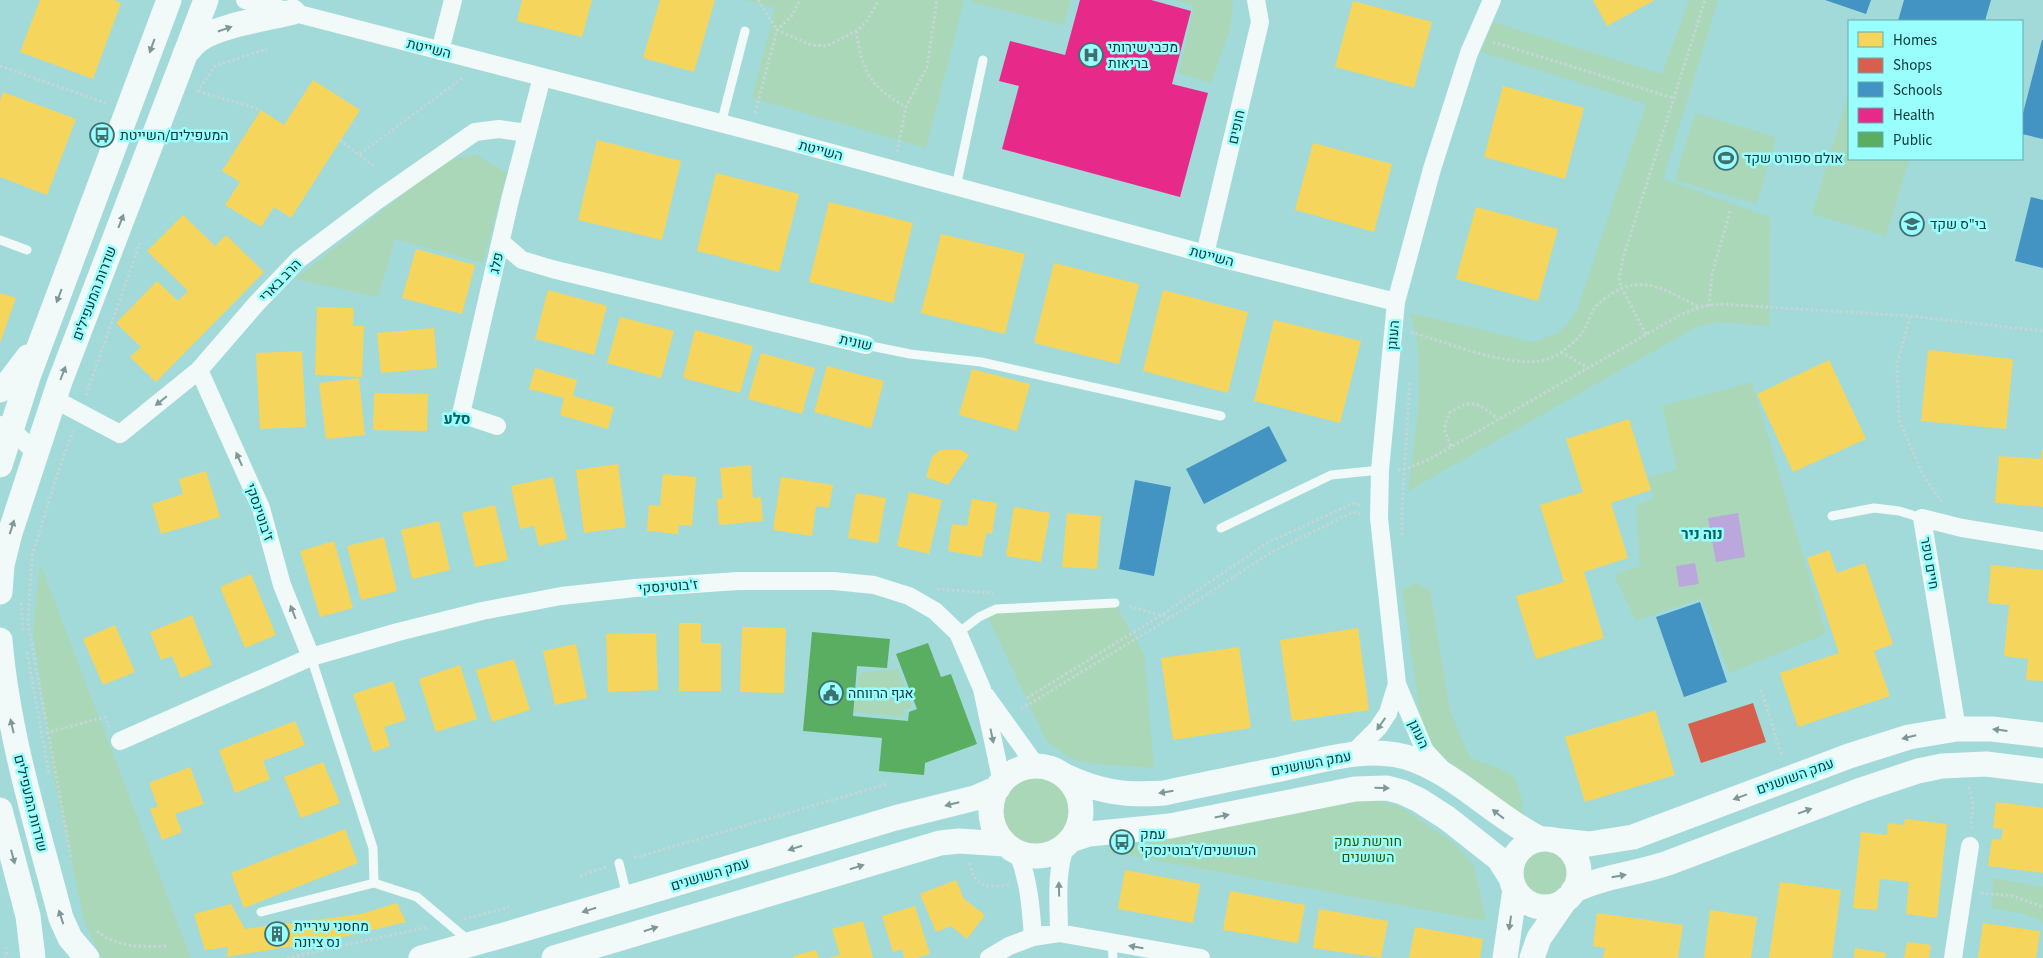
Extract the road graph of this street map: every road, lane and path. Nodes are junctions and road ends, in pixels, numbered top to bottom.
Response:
1 (169, 0) edge
2 (206, 0) edge
3 (245, 0) edge
4 (453, 0) edge
5 (758, 0) edge
6 (800, 0) edge
7 (879, 0) edge
8 (938, 0) edge
9 (1256, 0) edge
10 (1492, 0) edge
11 (1704, 0) edge
12 (285, 6) edge
13 (777, 30) junction
14 (745, 31) dead end
15 (856, 32) junction
16 (1476, 36) junction
17 (267, 49) dead end
18 (440, 51) junction
19 (185, 54) junction
20 (983, 60) dead end
21 (484, 62) junction
22 (0, 66) edge
23 (542, 77) junction
24 (191, 87) dead end
25 (198, 91) junction
26 (1673, 98) junction
27 (194, 99) dead end
28 (906, 107) junction
29 (128, 110) junction
30 (261, 110) dead end
31 (721, 124) junction
32 (751, 131) junction
33 (527, 133) junction
34 (340, 140) dead end
35 (360, 154) junction
36 (374, 166) dead end
37 (894, 170) junction
38 (956, 187) junction
39 (1730, 211) dead end
40 (143, 234) dead end
41 (0, 240) edge
42 (501, 242) junction
43 (27, 250) dead end
44 (1205, 254) junction
45 (1621, 288) junction
46 (1396, 302) junction
47 (1709, 306) junction
48 (1700, 307) junction
49 (1910, 316) junction
50 (2043, 331) edge
51 (1646, 334) junction
52 (43, 338) junction
53 (866, 345) joint
54 (1561, 352) junction
55 (1588, 368) junction
56 (199, 370) junction
57 (1410, 378) dead end
58 (0, 390) edge
59 (54, 399) junction
60 (80, 414) junction
61 (1221, 416) dead end
62 (1498, 419) junction
63 (6, 426) edge
64 (497, 426) dead end
65 (1451, 446) junction
66 (36, 453) junction
67 (1, 460) edge
68 (1406, 469) junction
69 (1380, 470) junction
70 (1379, 515) junction
71 (1832, 516) dead end
72 (1922, 518) junction
73 (1221, 528) dead end
74 (1402, 538) dead end
75 (2043, 541) edge
76 (933, 589) dead end
77 (999, 594) dead end
78 (11, 596) edge
79 (1114, 603) joint
80 (1163, 614) junction
81 (1170, 618) junction
82 (958, 633) junction
83 (12, 637) edge
84 (26, 651) dead end
85 (311, 657) junction
86 (1397, 684) junction
87 (982, 689) junction
88 (1761, 690) dead end
89 (1027, 698) dead end
90 (1021, 709) dead end
91 (1957, 729) junction
92 (48, 733) junction
93 (42, 734) junction
94 (115, 735) joint
95 (2043, 735) edge
96 (1351, 755) junction
97 (1964, 765) junction
98 (1037, 767) junction
99 (2043, 771) edge
100 (1063, 775) junction
101 (1790, 778) junction
102 (1450, 779) junction
103 (50, 782) dead end
104 (887, 784) dead end
105 (1000, 785) junction
106 (0, 810) edge
107 (1546, 839) junction
108 (1068, 842) junction
109 (1970, 846) joint
110 (1012, 848) junction
111 (71, 859) dead end
112 (970, 862) dead end
113 (619, 863) junction
114 (580, 876) dead end
115 (1028, 882) junction
116 (374, 883) junction
117 (1513, 883) junction
118 (1963, 892) junction
119 (1570, 895) junction
120 (628, 898) junction
121 (2043, 908) edge
122 (261, 912) dead end
123 (92, 928) dead end
124 (1059, 934) junction
125 (1033, 937) junction
126 (472, 944) junction
127 (167, 946) dead end
128 (1112, 950) edge
129 (33, 953) edge
130 (6, 958) edge
131 (87, 958) edge
132 (421, 958) edge
133 (554, 958) edge
134 (989, 958) edge
135 (1201, 958) edge
136 (1505, 958) edge
137 (1532, 958) edge
138 (1953, 958) edge

1 -> 29 street
2 - 19 street, שדרות המעפילים
3 - 12 street, השייטת
4 - 18 street
5 - 13 path
6 - 13 path
7 - 15 path
8 - 28 path
9 - 44 street, חופים
10 - 16 street, העוגן
11 - 26 path
12 - 18 street, השייטת
19 -> 12 street
13 - 15 path
13 - 32 path
14 - 31 lane
15 - 28 path
16 - 26 path
16 - 46 street, העוגן
17 - 25 path
18 - 21 street, השייטת
59 -> 19 street, שדרות המעפילים
20 - 38 lane
21 - 23 street, השייטת
21 - 35 path
22 - 29 path
23 - 31 street, השייטת
23 - 33 street, פלג
24 - 25 path
25 - 27 path
25 - 30 path
26 - 45 path
28 - 37 path
29 -> 52 street
31 - 32 street, השייטת
32 - 37 street, השייטת
33 - 42 street, פלג
33 - 56 street, הרב בארי
34 - 35 path
35 - 36 path
37 - 38 street, השייטת
38 - 44 street, השייטת
39 - 47 path
40 - 60 path
41 - 43 lane
42 - 53 street, שונית
42 - 64 street, פלג
44 - 46 street, השייטת
45 - 48 path
45 - 51 path
45 - 54 path
46 - 54 path
46 - 69 street, העוגן
47 - 48 path
47 - 49 path
48 - 51 path
49 - 50 path
49 - 72 path
51 - 55 path
52 - 58 street
52 - 63 street
53 - 61 lane, שונית
54 - 55 path
55 - 62 path
56 -> 60 street, הרב בארי
85 -> 56 street, ז'בוטינסקי
57 - 68 path
59 - 60 street, הרב בארי
59 - 66 street, שדרות המעפילים
60 - 92 path
62 - 65 path
62 - 65 path
63 - 66 street
63 - 67 street
65 - 68 path
66 - 67 street
78 -> 66 street, שדרות המעפילים
68 - 69 path
68 - 74 path
69 - 70 street, העוגן
69 - 73 lane
70 - 80 path
70 - 81 path
70 - 86 street, העוגן
71 - 72 lane
72 - 75 street, חיים טפר
72 - 91 street, חיים טפר
76 - 77 path
78 - 83 path
79 - 80 path
79 - 82 lane
80 - 81 path
80 - 89 path
81 - 90 path
82 - 85 street, ז'בוטינסקי
82 - 87 street, ז'בוטינסקי
131 -> 83 street, שדרות המעפילים
84 - 93 path
85 - 94 street, ז'בוטינסקי
85 - 116 lane
86 -> 96 street, העוגן
86 - 102 street, העוגן
87 - 98 street, ז'בוטינסקי
87 -> 105 street, ז'בוטינסקי
88 - 101 path
95 -> 91 street, עמק השושנים
91 -> 101 street, עמק השושנים
92 - 93 path
92 - 94 path
92 - 111 path
93 - 103 path
96 -> 100 street, עמק השושנים
96 - 102 street, עמק השושנים
97 - 99 street
97 - 109 path
119 -> 97 street
98 - 100 street
98 - 105 street
100 - 108 street
101 -> 107 street, עמק השושנים
107 -> 102 street, עמק השושנים
104 - 113 path
105 - 110 street
105 -> 120 street, עמק השושנים
106 -> 129 street
107 - 117 street
107 - 119 street
108 - 110 street
108 -> 117 street
124 -> 108 street
109 - 118 street
110 - 115 street
133 -> 110 street
112 - 115 path
113 - 114 path
113 - 120 lane
115 - 125 street
116 - 122 lane
116 - 126 lane
117 - 119 street
117 -> 136 street
118 - 121 path
118 - 138 street
119 - 137 street
120 -> 126 street, עמק השושנים
123 - 127 path
124 - 125 street
124 - 128 street
125 - 134 street
126 - 132 street, עמק השושנים
135 -> 128 street
129 - 130 path

